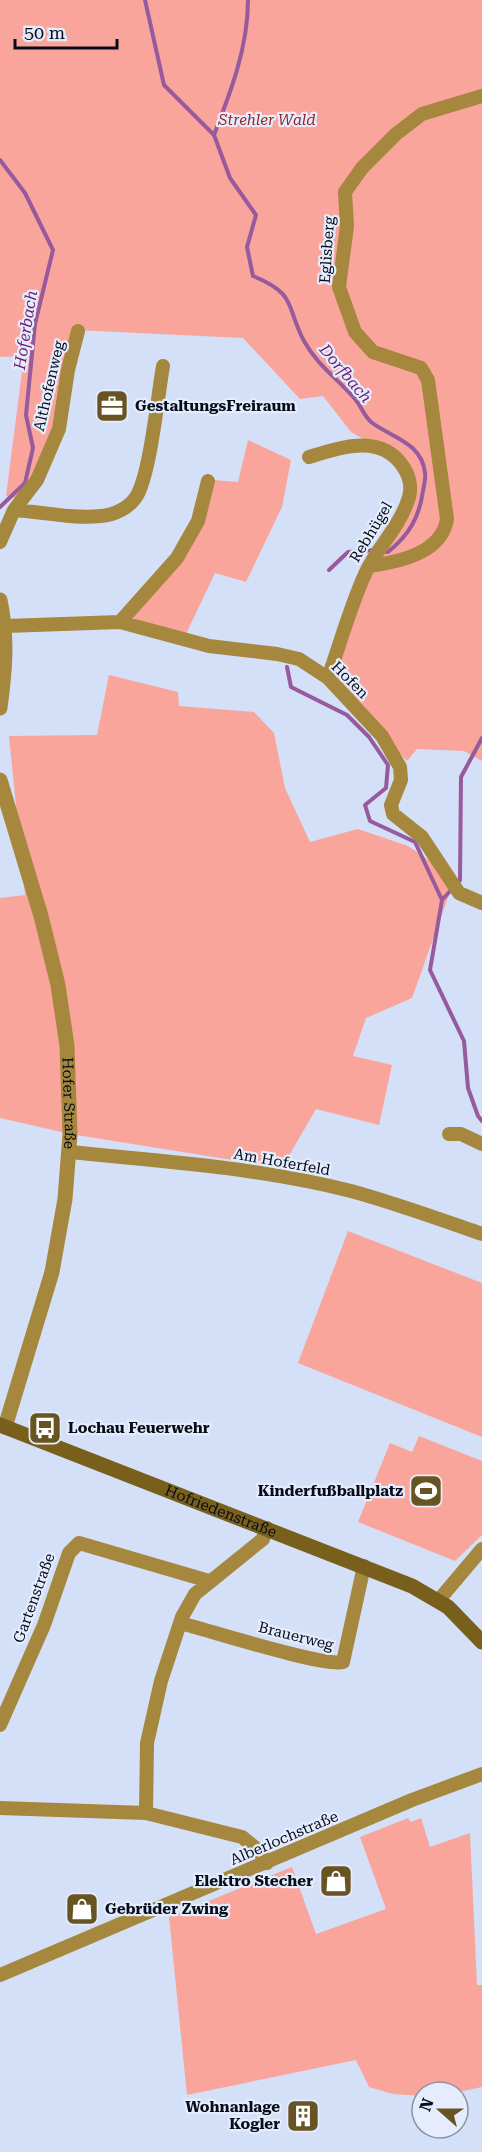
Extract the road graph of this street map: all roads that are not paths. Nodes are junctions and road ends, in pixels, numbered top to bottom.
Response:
1 (482, 96) edge
2 (78, 331) dead end
3 (163, 366) dead end
4 (309, 457) dead end
5 (208, 481) dead end
6 (14, 510) junction
7 (0, 542) edge
8 (376, 555) junction
9 (0, 600) edge
10 (120, 622) junction
11 (6, 626) junction
12 (328, 678) junction
13 (0, 708) edge
14 (0, 780) edge
15 (482, 903) edge
16 (449, 1134) dead end
17 (482, 1144) edge
18 (69, 1152) junction
19 (482, 1234) edge
20 (2, 1429) edge
21 (267, 1528) junction
22 (482, 1549) edge
23 (364, 1566) junction
24 (209, 1581) junction
25 (438, 1601) junction
26 (180, 1623) junction
27 (482, 1642) edge
28 (0, 1725) edge
29 (482, 1774) edge
30 (0, 1808) edge
31 (146, 1813) junction
32 (267, 1863) junction
33 (0, 1975) edge

1 - 8 street, Eglisberg
2 - 6 street, Althofenweg
3 - 6 street
4 - 8 street, Rebhügel
5 - 10 street
6 - 7 street, Althofenweg
8 - 12 street, Rebhügel
9 - 11 street
10 - 11 street, Hofen
10 - 12 street, Hofen
11 - 13 street
12 - 15 street, Hofen
14 - 18 street, Hofer Straße
16 - 17 street
18 - 19 street, Am Hoferfeld
18 - 20 street, Hofer Straße
20 - 21 main road, Hofriedenstraße
21 - 23 main road, Hofriedenstraße
21 - 24 street
22 - 25 street
23 - 25 main road, Hofriedenstraße
23 - 26 street, Brauerweg
24 - 26 street
24 - 28 street, Gartenstraße
25 - 27 main road, Hofriedenstraße
26 - 31 street
29 - 32 street, Alberlochstraße
30 - 31 street
31 - 32 street
32 - 33 street, Alberlochstraße

